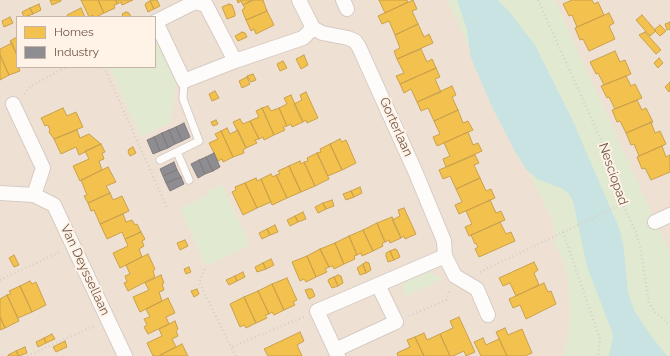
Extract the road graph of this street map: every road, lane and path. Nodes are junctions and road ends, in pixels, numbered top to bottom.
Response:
1 (299, 0) edge
2 (538, 0) edge
3 (156, 22) edge
4 (156, 24) edge
5 (313, 28) junction
6 (235, 61) junction
7 (64, 68) edge
8 (104, 68) edge
9 (184, 81) junction
10 (13, 104) joint
11 (176, 152) junction
12 (160, 160) dead end
13 (189, 180) dead end
14 (0, 193) edge
15 (34, 195) junction
16 (622, 204) junction
17 (168, 210) dead end
18 (670, 215) edge
19 (655, 222) dead end
20 (563, 232) junction
21 (74, 246) junction
22 (445, 256) junction
23 (205, 269) dead end
24 (455, 276) junction
25 (0, 280) edge
26 (378, 285) junction
27 (317, 311) junction
28 (488, 314) dead end
29 (108, 320) junction
30 (396, 322) junction
31 (670, 325) edge
32 (231, 347) junction
33 (336, 353) edge
34 (27, 356) edge
35 (125, 356) edge
36 (236, 356) edge
37 (598, 356) edge

1 - 5 street
2 - 16 path, Nesciopad
3 - 6 street
4 - 9 street
5 - 6 street
5 - 22 street, Gorterlaan
6 - 9 street
7 - 10 path
8 - 17 path
9 - 11 lane
10 - 15 street
11 - 12 lane
11 - 13 lane
14 - 15 street, Van Deyssellaan
15 - 21 street, Van Deyssellaan
16 - 20 path
16 - 31 path, Nesciopad
18 - 19 street
20 - 24 path
20 - 37 path
21 - 25 path
21 - 29 street, Van Deyssellaan
22 - 24 street, Gorterlaan
22 - 26 street
23 - 32 path
24 - 28 street
24 - 30 path
26 - 27 street
26 - 30 street
27 - 32 path
27 - 33 street
29 - 34 path
29 - 35 street, Van Deyssellaan
30 - 33 street
32 - 36 path

